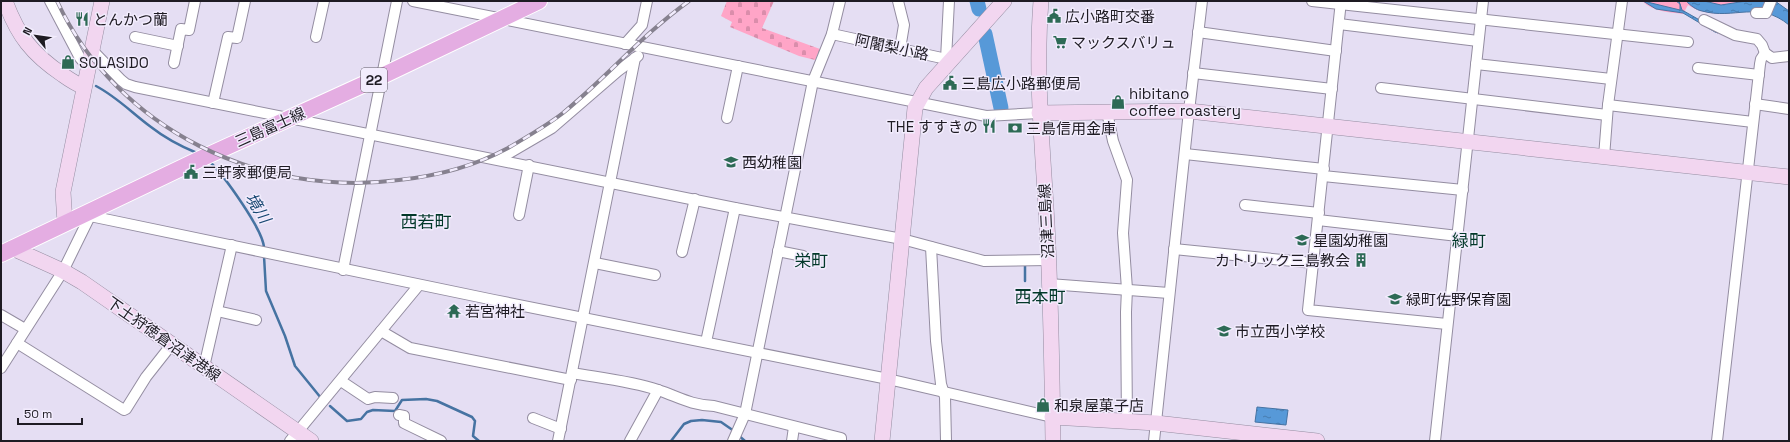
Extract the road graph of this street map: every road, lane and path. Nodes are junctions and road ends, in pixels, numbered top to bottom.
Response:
1 (5, 1) edge
2 (50, 1) edge
3 (102, 1) edge
4 (195, 1) edge
5 (245, 1) edge
6 (324, 1) edge
7 (397, 1) edge
8 (413, 1) edge
9 (539, 1) edge
10 (647, 1) edge
11 (839, 1) edge
12 (898, 1) edge
13 (949, 1) edge
14 (1004, 1) edge
15 (1041, 1) edge
16 (1202, 1) edge
17 (1312, 1) edge
18 (1483, 1) edge
19 (1622, 1) edge
20 (1771, 1) edge
21 (1340, 2) edge
22 (1756, 13) dead end
23 (499, 19) junction
24 (1482, 19) junction
25 (1704, 20) dead end
26 (1339, 24) junction
27 (1198, 32) junction
28 (832, 34) junction
29 (1618, 35) junction
30 (135, 37) dead end
31 (316, 37) dead end
32 (1478, 41) junction
33 (1688, 42) dead end
34 (625, 44) junction
35 (178, 46) junction
36 (648, 49) junction
37 (900, 49) junction
38 (92, 50) junction
39 (1336, 51) junction
40 (1765, 53) junction
41 (1789, 56) edge
42 (635, 58) junction
43 (949, 59) junction
44 (174, 63) dead end
45 (1476, 64) junction
46 (738, 66) junction
47 (88, 67) junction
48 (1698, 68) dead end
49 (1193, 73) junction
50 (1759, 75) junction
51 (382, 76) junction
52 (1611, 79) junction
53 (813, 81) junction
54 (84, 87) junction
55 (1381, 88) dead end
56 (1332, 90) junction
57 (1472, 99) junction
58 (213, 103) junction
59 (917, 103) junction
60 (1608, 104) junction
61 (1756, 104) junction
62 (1789, 109) edge
63 (1189, 111) junction
64 (1108, 112) junction
65 (1039, 113) junction
66 (1607, 115) junction
67 (290, 118) junction
68 (727, 118) dead end
69 (1753, 122) junction
70 (1328, 127) junction
71 (371, 133) junction
72 (1468, 142) junction
73 (1185, 154) junction
74 (1604, 157) junction
75 (499, 159) junction
76 (529, 166) junction
77 (1323, 172) junction
78 (1748, 172) junction
79 (1789, 177) edge
80 (611, 182) junction
81 (1463, 190) junction
82 (695, 200) junction
83 (1245, 205) dead end
84 (735, 208) junction
85 (88, 214) junction
86 (519, 215) dead end
87 (785, 217) junction
88 (1319, 217) junction
89 (65, 223) junction
90 (1458, 236) junction
91 (902, 239) junction
92 (232, 246) junction
93 (931, 247) junction
94 (1174, 249) junction
95 (4, 251) edge
96 (778, 251) junction
97 (682, 252) dead end
98 (803, 256) dead end
99 (1048, 260) junction
100 (594, 263) junction
101 (1313, 263) junction
102 (343, 270) junction
103 (63, 271) junction
104 (655, 275) dead end
105 (1048, 284) junction
106 (419, 285) junction
107 (1127, 289) junction
108 (1169, 293) junction
109 (217, 311) junction
110 (1, 315) edge
111 (584, 318) junction
112 (256, 320) dead end
113 (1447, 324) junction
114 (25, 329) junction
115 (381, 331) junction
116 (706, 342) junction
117 (17, 343) junction
118 (172, 344) junction
119 (758, 352) junction
120 (204, 367) junction
121 (1, 368) edge
122 (572, 377) junction
123 (888, 379) junction
124 (341, 381) junction
125 (658, 390) junction
126 (943, 392) junction
127 (393, 398) dead end
128 (745, 414) junction
129 (399, 415) dead end
130 (1052, 417) junction
131 (533, 418) dead end
132 (1127, 421) junction
133 (1156, 423) junction
134 (794, 427) junction
135 (561, 429) junction
136 (294, 437) edge
137 (736, 439) edge
138 (1293, 440) edge
139 (311, 441) edge
140 (441, 441) edge
141 (558, 441) edge
142 (630, 441) edge
143 (792, 441) edge
144 (841, 441) edge
145 (882, 441) edge
146 (946, 441) edge
147 (1053, 441) edge
148 (1154, 441) edge
149 (1317, 441) edge
150 (1435, 441) edge
151 (1717, 441) edge

1 - 54 street
2 - 47 street
3 - 38 street
4 - 35 street
5 - 58 street
6 - 31 street
7 - 51 street
8 - 23 street
9 - 23 main road, 三島富士線 / 22
10 - 34 street
11 - 28 street
12 - 37 street
13 - 43 street
14 - 43 street
15 - 65 street, 沼津三島線
16 - 27 street
17 - 21 street
18 - 24 street
19 - 29 street
20 - 22 street
21 - 24 street
21 - 26 street
23 - 34 street
23 - 51 main road, 三島富士線 / 22
24 - 29 street
24 - 32 street
25 - 40 street
26 - 32 street
26 - 39 street
27 - 39 street
27 - 49 street
28 - 37 street, 阿闍梨小路
28 - 53 street
29 - 33 street
29 - 52 street
30 - 35 street
32 - 45 street
34 - 36 street
35 - 44 street
36 - 42 street
36 - 46 street
37 - 43 street, 阿闍梨小路
38 - 47 street
38 - 58 street
39 - 56 street
40 - 41 street
40 - 50 street
42 - 75 street
42 - 80 street
43 - 59 street
45 - 52 street
45 - 57 street
46 - 53 street
46 - 68 street
47 - 54 street
48 - 50 street
49 - 56 street
49 - 63 street
50 - 61 street
51 - 67 main road, 三島富士線 / 22
51 - 71 street
52 - 60 street
53 - 59 street
53 - 87 street
54 - 89 street
55 - 57 street
56 - 70 street
57 - 66 street
57 - 72 street
58 - 67 street
59 - 65 street
59 - 91 street
60 - 66 street
60 - 69 street
61 - 62 street
61 - 69 street
63 - 64 street
63 - 70 street
63 - 73 street
64 - 65 street
64 - 107 street
65 - 99 street, 沼津三島線
66 - 74 street
67 - 71 street
67 - 85 main road, 三島富士線 / 22
69 - 78 street
70 - 72 street
70 - 77 street
71 - 75 street
71 - 102 street
72 - 74 street
72 - 81 street
73 - 77 street
73 - 94 street
74 - 78 street
75 - 76 street
76 - 80 street
76 - 86 street
77 - 81 street
77 - 88 street
78 - 79 street
78 - 151 street
80 - 82 street
80 - 100 street
81 - 90 street
82 - 84 street
82 - 97 street
83 - 88 street
84 - 87 street
84 - 116 street
85 - 89 main road, 三島富士線 / 22
85 - 92 street
85 - 103 street
87 - 91 street
87 - 96 street
88 - 90 street
88 - 101 street
89 - 95 main road, 三島富士線 / 22
90 - 113 street
91 - 93 street
91 - 123 street
92 - 102 street
92 - 109 street
93 - 99 street
93 - 126 street
94 - 101 street
94 - 108 street
95 - 103 street, 下土狩徳倉沼津港線
96 - 98 street
96 - 119 street
99 - 105 street, 沼津三島線
100 - 104 street
100 - 111 street
101 - 113 street
102 - 106 street
103 - 114 street
103 - 118 street, 下土狩徳倉沼津港線
105 - 107 street
105 - 130 street, 沼津三島線
106 - 111 street
106 - 115 street
107 - 108 street
107 - 132 street
108 - 133 street
109 - 112 street
109 - 120 street
110 - 114 street
111 - 116 street
111 - 122 street
113 - 150 street
114 - 117 street
115 - 122 street
115 - 124 street
116 - 119 street
117 - 118 street
117 - 121 street
118 - 120 street, 下土狩徳倉沼津港線
119 - 123 street
119 - 128 street
120 - 136 street, 下土狩徳倉沼津港線
122 - 125 street
122 - 135 street
123 - 126 street
123 - 145 street
124 - 127 street
124 - 136 street
125 - 128 street
125 - 142 street
126 - 130 street
126 - 146 street
128 - 134 street
128 - 137 street
129 - 140 street
130 - 132 street
130 - 147 street, 沼津三島線
131 - 135 street
132 - 133 street
133 - 138 street
133 - 148 street
134 - 143 street
134 - 144 street
135 - 141 street
136 - 139 street, 下土狩徳倉沼津港線
138 - 149 street

